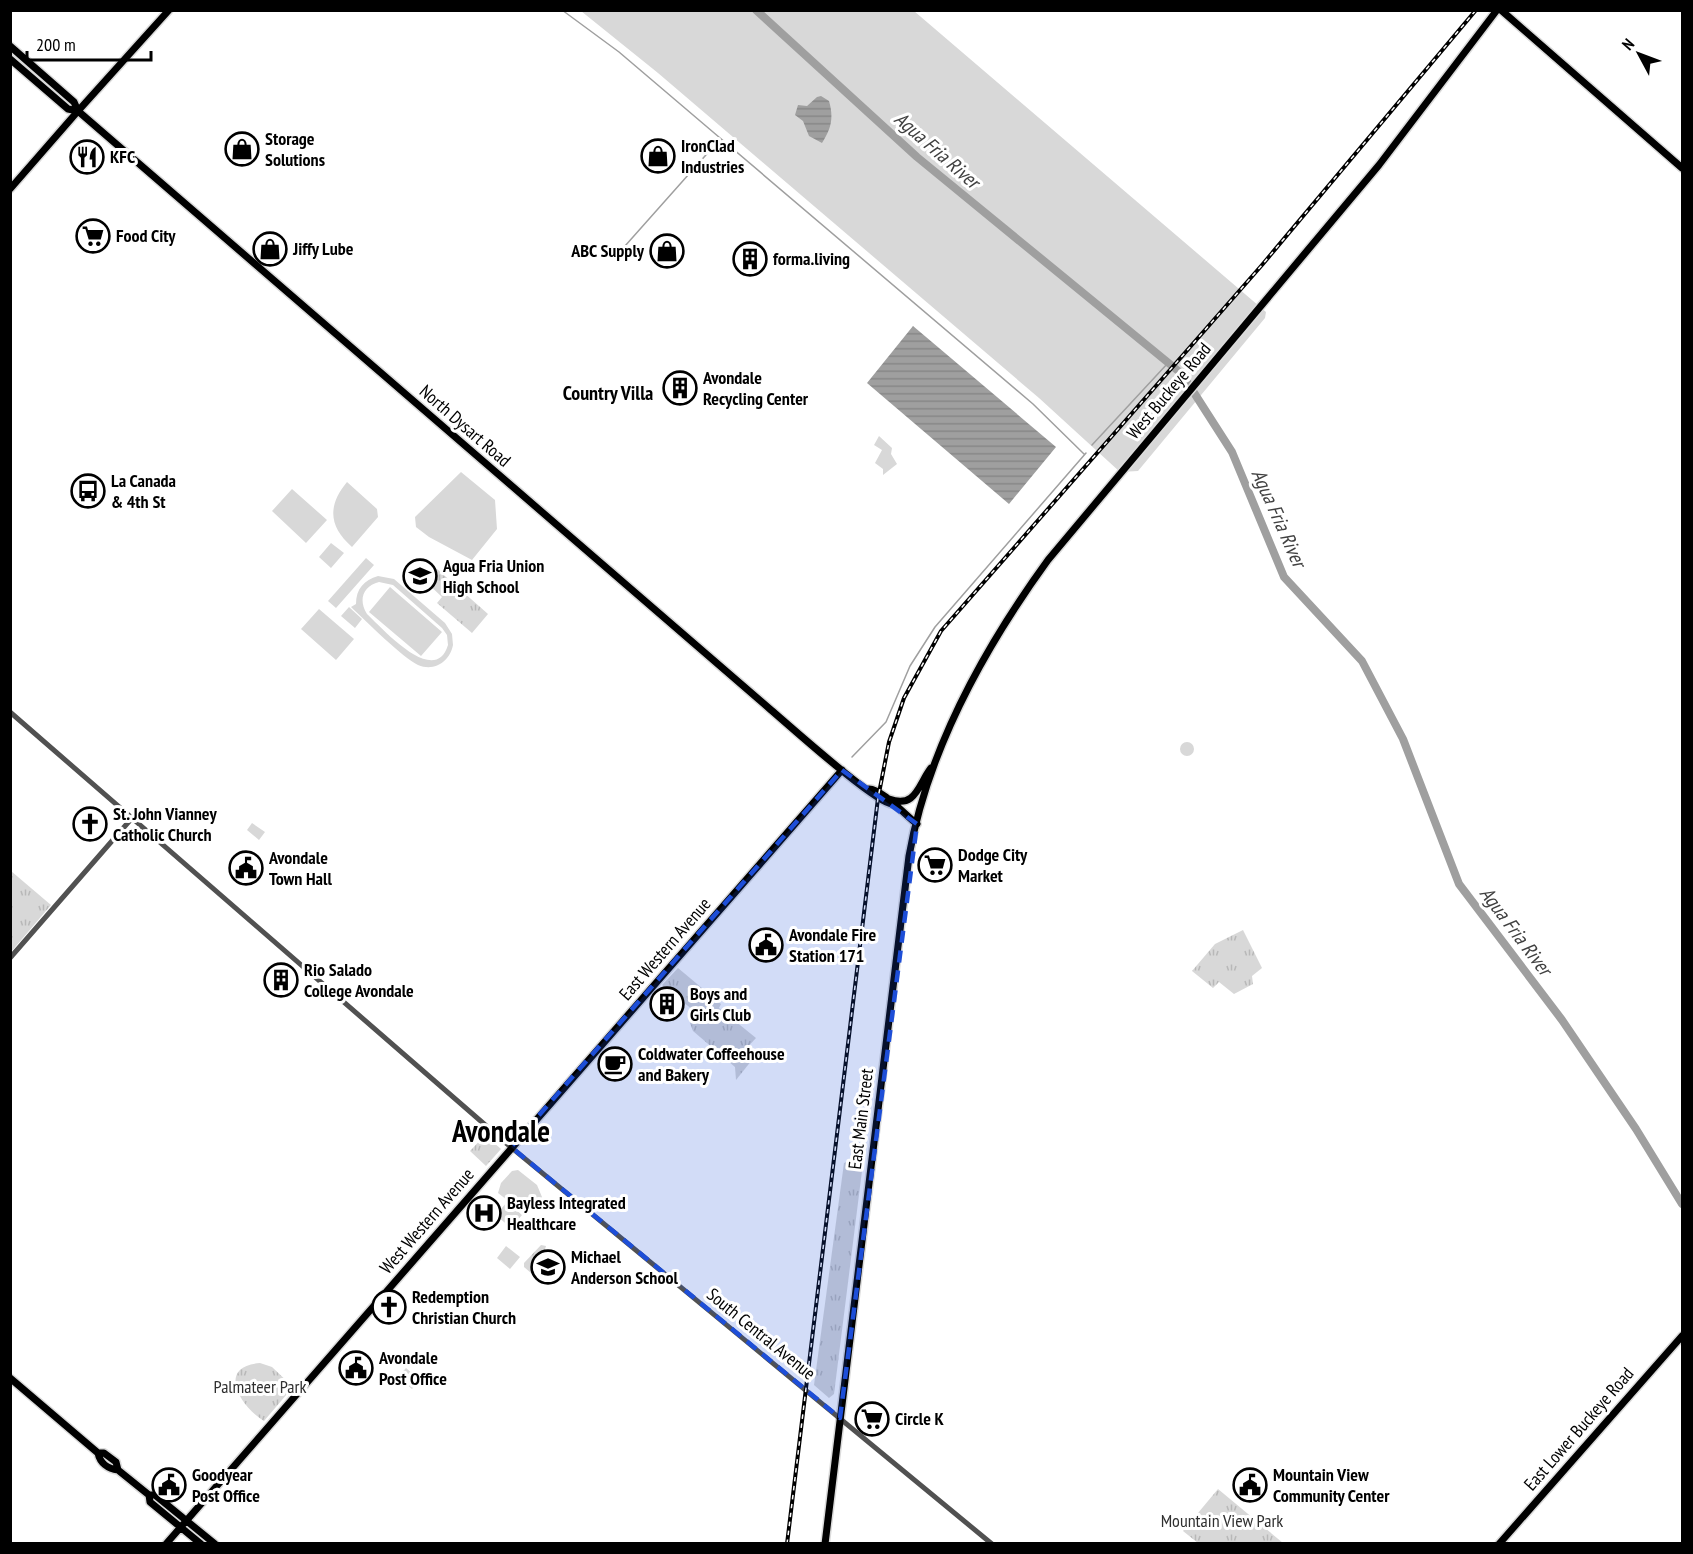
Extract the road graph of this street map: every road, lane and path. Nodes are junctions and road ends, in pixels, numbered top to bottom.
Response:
1 (169, 10) edge
2 (1499, 10) edge
3 (10, 46) edge
4 (10, 59) edge
5 (78, 111) junction
6 (1683, 168) edge
7 (10, 189) edge
8 (10, 712) edge
9 (936, 761) junction
10 (842, 770) junction
11 (891, 801) junction
12 (132, 818) junction
13 (916, 824) junction
14 (10, 958) edge
15 (511, 1147) junction
16 (1683, 1336) edge
17 (10, 1378) edge
18 (840, 1418) junction
19 (149, 1495) junction
20 (187, 1520) junction
21 (181, 1527) junction
22 (166, 1544) edge
23 (201, 1544) edge
24 (215, 1544) edge
25 (825, 1544) edge
26 (992, 1544) edge
27 (1499, 1544) edge

1 - 5 main road
2 - 6 main road
2 - 9 main road, West Buckeye Road
3 - 5 main road, North Dysart Road
4 - 5 main road, North Dysart Road
5 - 7 main road
5 - 10 main road, North Dysart Road
8 - 12 street, South Central Avenue
9 - 11 main road
9 - 13 main road, West Buckeye Road
10 - 11 main road, North Dysart Road
10 - 15 main road, East Western Avenue
11 - 13 main road, North Dysart Road
12 - 14 street
12 - 15 street, South Central Avenue
13 - 18 main road, East Main Street
15 - 18 street, South Central Avenue
15 - 20 main road, West Western Avenue
16 - 27 main road, East Lower Buckeye Road
17 - 19 main road
18 - 25 main road, East Main Street
18 - 26 street, South Central Avenue
19 - 20 main road
19 - 21 main road
20 - 21 main road
20 - 24 main road
21 - 22 main road
21 - 23 main road

